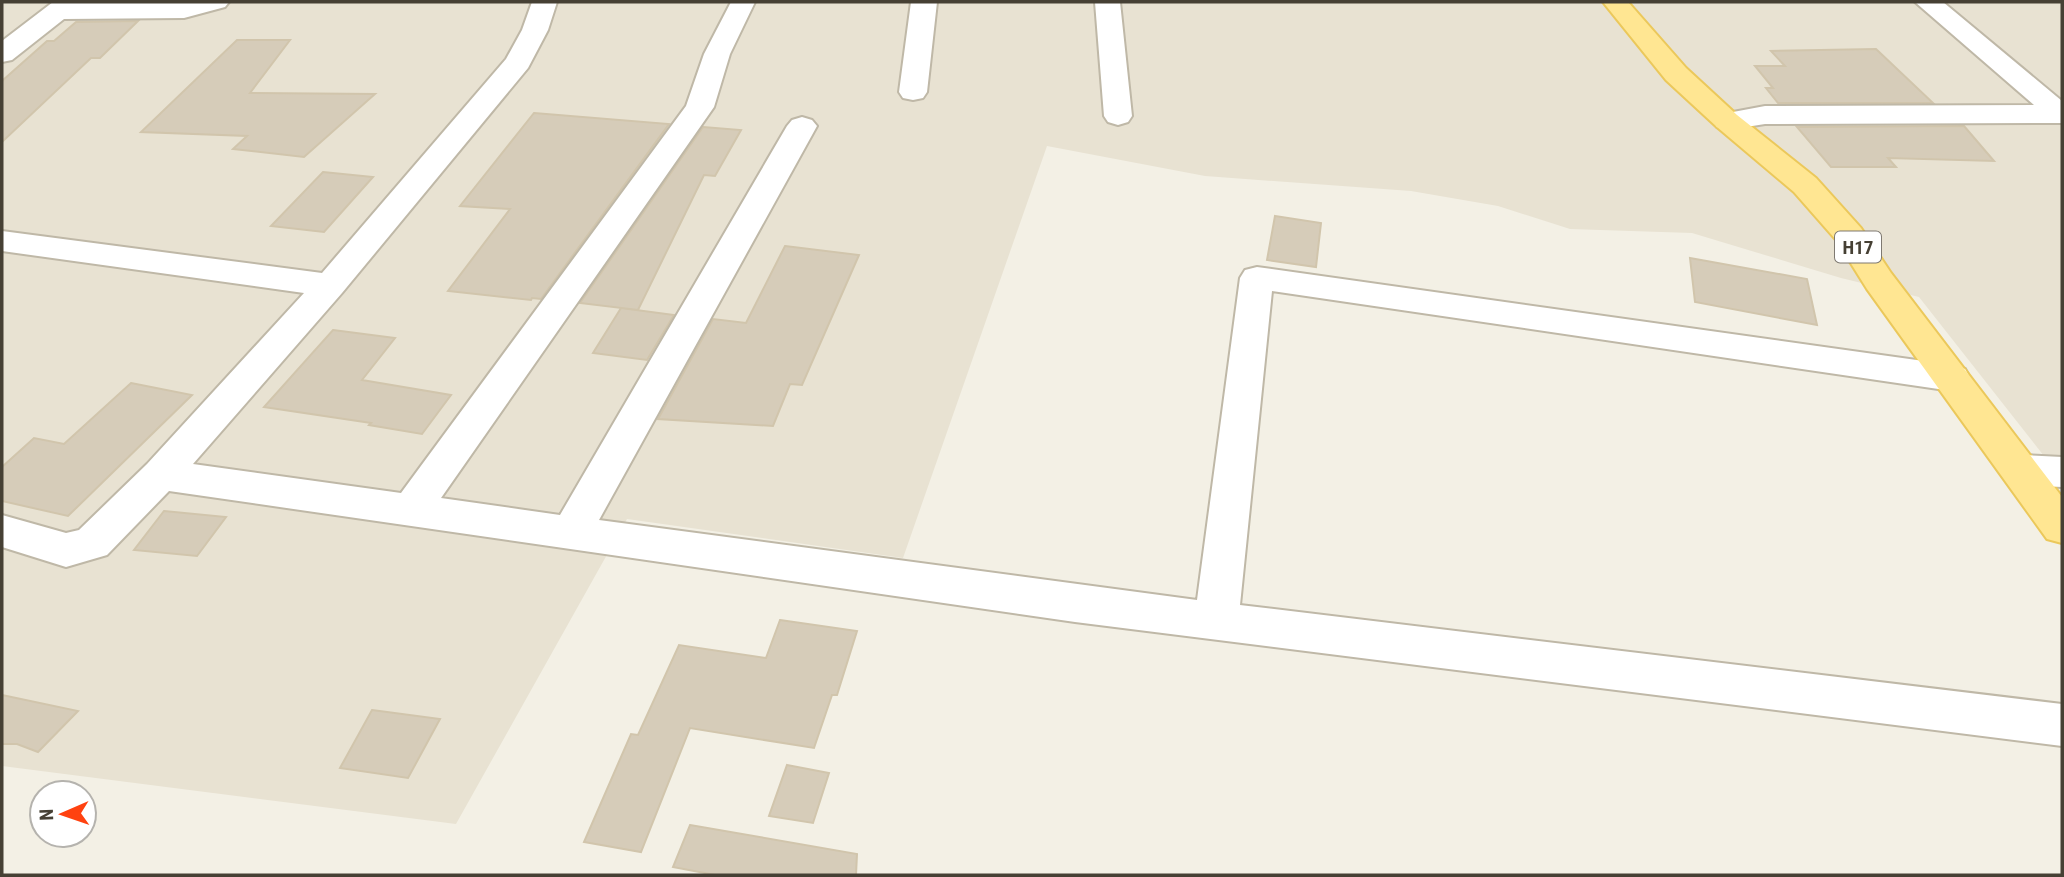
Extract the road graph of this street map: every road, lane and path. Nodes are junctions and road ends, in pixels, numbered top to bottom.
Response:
1 (216, 2) edge
2 (544, 2) edge
3 (743, 2) edge
4 (924, 2) edge
5 (1107, 2) edge
6 (1615, 2) edge
7 (1928, 2) edge
8 (63, 6) edge
9 (2, 54) edge
10 (913, 92) dead end
11 (2062, 114) edge
12 (1118, 116) dead end
13 (1727, 121) junction
14 (802, 126) dead end
15 (2, 241) edge
16 (330, 285) junction
17 (1952, 378) junction
18 (2022, 470) junction
19 (2062, 472) edge
20 (161, 475) junction
21 (411, 510) junction
22 (2062, 527) edge
23 (2, 531) edge
24 (571, 533) junction
25 (1216, 621) junction
26 (2062, 725) edge

1 - 8 street
2 - 16 street
3 - 21 street
4 - 10 street
5 - 12 street
6 - 13 main road, H17
7 - 11 street
8 - 9 street
11 - 13 street
13 - 17 main road, H17
14 - 24 street
15 - 16 street
16 - 20 street
17 - 18 main road, H17
17 - 25 street
18 - 19 street
18 - 22 main road, H17
20 - 21 street
20 - 23 street
21 - 24 street
24 - 25 street
25 - 26 street

